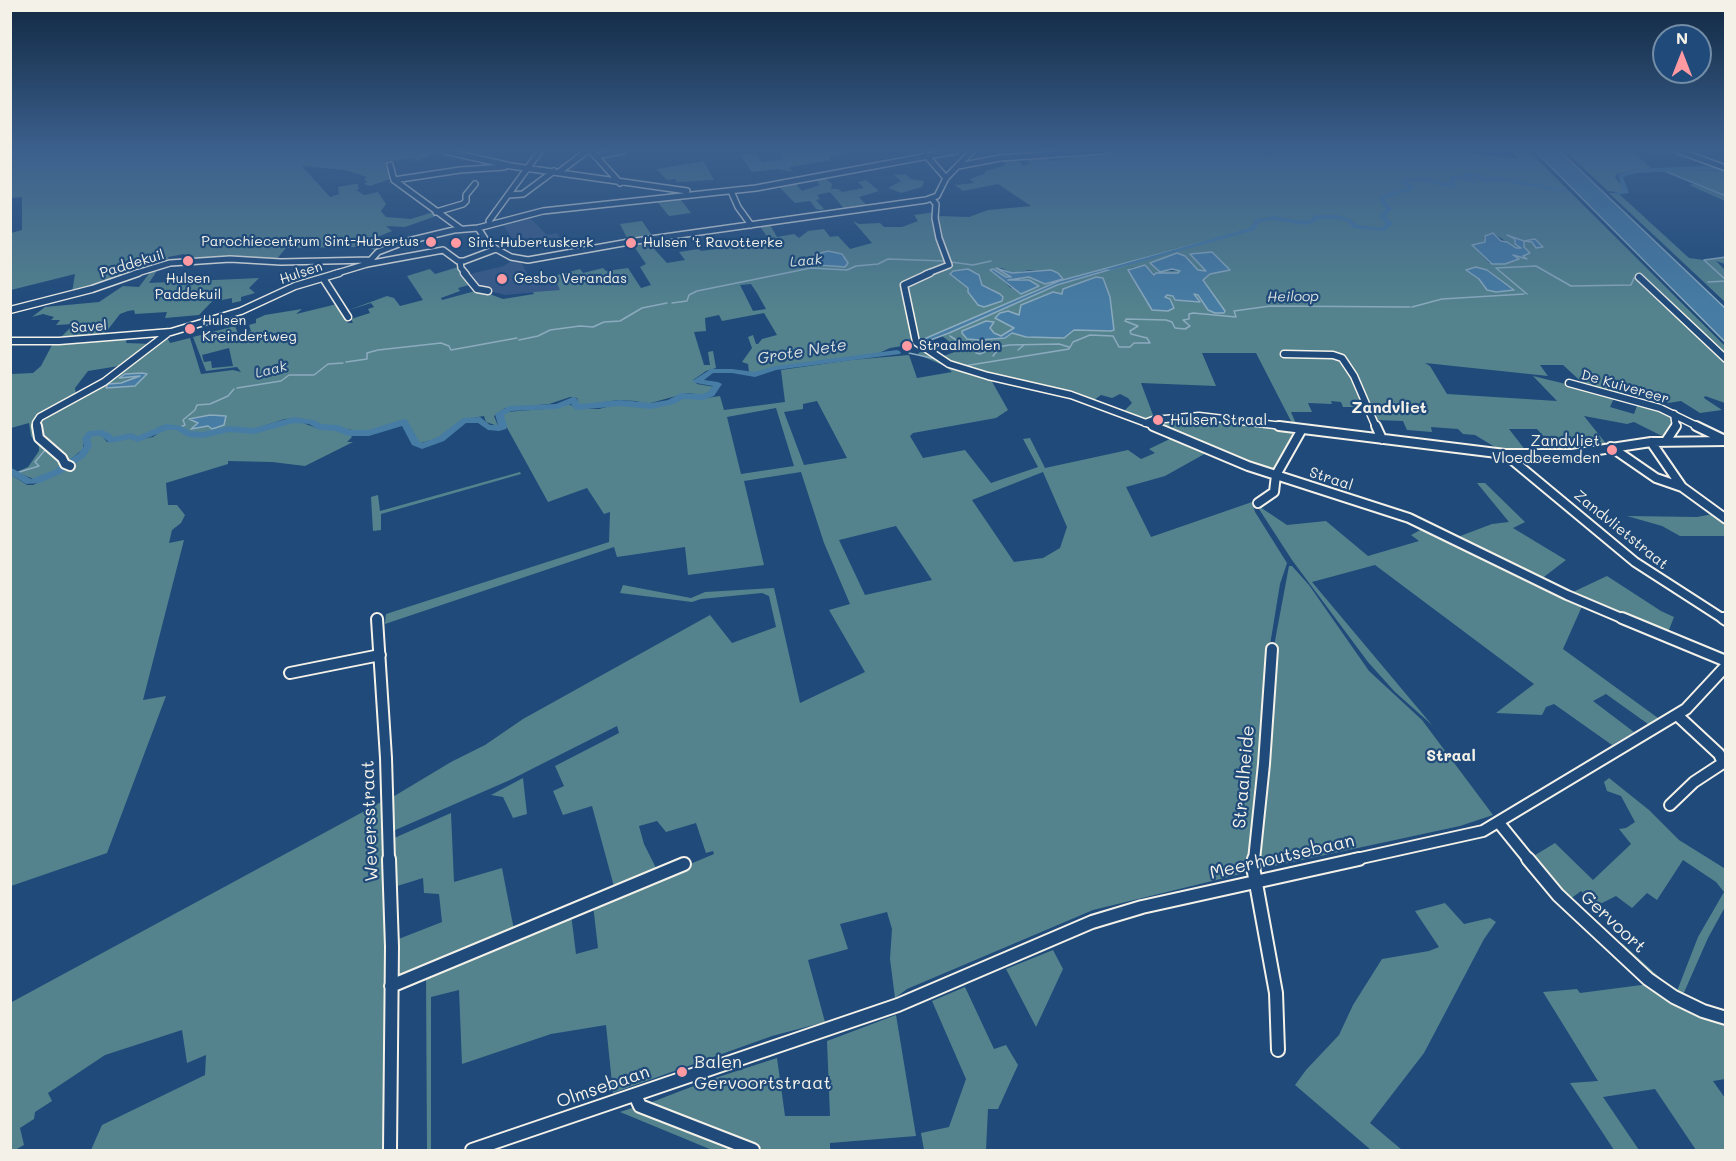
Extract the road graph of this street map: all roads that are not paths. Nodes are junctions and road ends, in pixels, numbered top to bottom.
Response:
1 (427, 205) edge
2 (459, 205) edge
3 (501, 205) edge
4 (592, 205) edge
5 (737, 205) edge
6 (889, 205) edge
7 (936, 205) edge
8 (436, 212) junction
9 (490, 224) junction
10 (751, 225) junction
11 (478, 228) junction
12 (460, 229) junction
13 (496, 249) junction
14 (460, 261) junction
15 (369, 262) junction
16 (323, 278) junction
17 (1639, 278) dead end
18 (488, 291) dead end
19 (10, 310) edge
20 (348, 317) dead end
21 (168, 333) junction
22 (10, 341) edge
23 (1284, 354) dead end
24 (1725, 359) edge
25 (1569, 383) dead end
26 (1674, 414) junction
27 (1145, 423) junction
28 (1302, 429) junction
29 (1382, 439) junction
30 (1725, 440) edge
31 (1666, 441) junction
32 (1651, 442) junction
33 (1611, 447) junction
34 (1505, 454) junction
35 (68, 465) dead end
36 (1276, 475) junction
37 (1682, 487) junction
38 (1258, 503) dead end
39 (1725, 519) edge
40 (377, 619) dead end
41 (1725, 620) edge
42 (1272, 649) dead end
43 (380, 656) junction
44 (1725, 661) edge
45 (1725, 666) edge
46 (290, 674) dead end
47 (1677, 715) junction
48 (1670, 805) dead end
49 (1499, 823) junction
50 (684, 864) dead end
51 (1255, 882) junction
52 (391, 987) junction
53 (882, 1011) joint
54 (1725, 1018) edge
55 (1278, 1050) dead end
56 (635, 1095) junction
57 (390, 1150) edge
58 (472, 1150) edge
59 (753, 1150) edge

1 - 8 street
2 - 8 street
3 - 9 street
4 - 9 street
5 - 10 street
6 - 10 street
7 - 27 street, Straal
8 - 12 street
9 - 11 street
10 - 13 street
11 - 12 street
11 - 13 street
12 - 15 street
13 - 14 street
14 - 15 street, Hulsen
14 - 18 street
15 - 16 street, Hulsen
15 - 19 street, Paddekuil
16 - 20 street
16 - 21 street, Hulsen
17 - 24 street
21 - 22 street, Savel
21 - 35 street
23 - 29 street
25 - 26 street, De Kuivereer
26 - 30 street, De Kuivereer
26 - 31 street, De Kuivereer
27 - 28 street
27 - 36 street, Straal
28 - 29 street
28 - 36 street
29 - 34 street
30 - 31 street
31 - 32 street
32 - 33 street
32 - 37 street
33 - 34 street
33 - 37 street
34 - 41 street, Zandvlietstraat
36 - 38 street
36 - 44 street, Straal
37 - 39 street
40 - 43 street, Weversstraat
42 - 51 street, Straalheide
43 - 46 street
43 - 52 street, Weversstraat
45 - 47 street, Meerhoutsebaan
47 - 48 street
47 - 49 street, Meerhoutsebaan
49 - 51 street, Meerhoutsebaan
49 - 54 street, Gervoort
50 - 52 street
51 - 53 street, Meerhoutsebaan
51 - 55 street, Straalheide
52 - 57 street, Weversstraat
53 - 56 street, Olmsebaan
56 - 58 street, Olmsebaan
56 - 59 street

